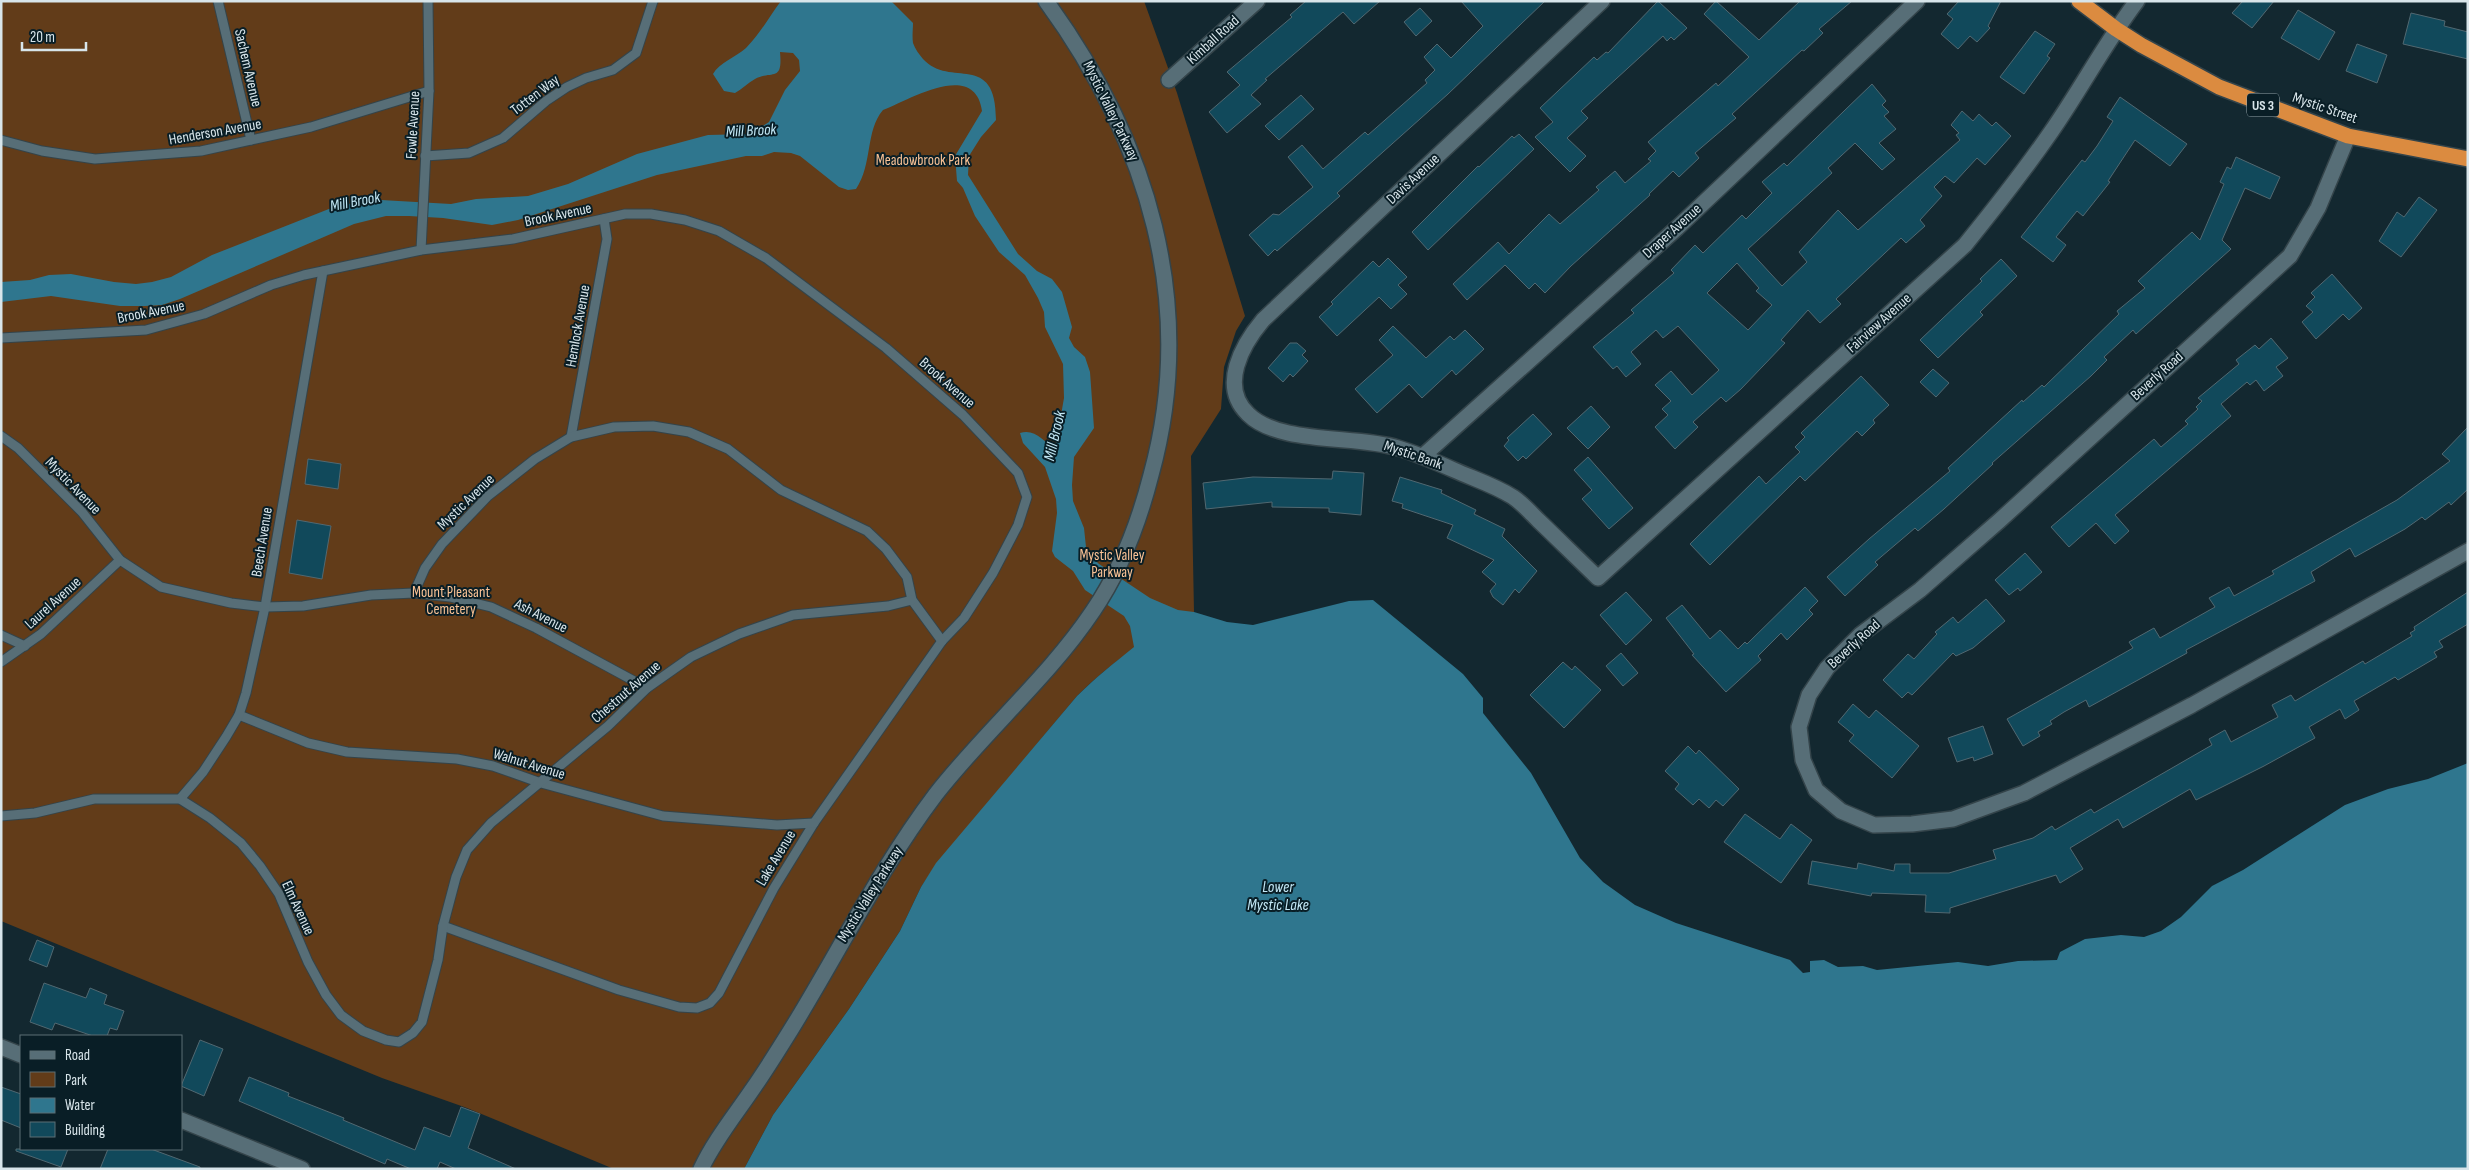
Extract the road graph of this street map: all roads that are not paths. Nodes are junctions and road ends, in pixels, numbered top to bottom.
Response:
1 (218, 1) edge
2 (428, 1) edge
3 (653, 1) edge
4 (1046, 1) edge
5 (1257, 1) edge
6 (1602, 1) edge
7 (1917, 1) edge
8 (2079, 1) edge
9 (2137, 1) edge
10 (2116, 29) junction
11 (1169, 80) dead end
12 (429, 91) junction
13 (2348, 136) junction
14 (1, 140) edge
15 (251, 140) junction
16 (425, 156) junction
17 (2468, 159) edge
18 (604, 219) junction
19 (421, 250) junction
20 (323, 271) junction
21 (1, 338) edge
22 (1236, 365) joint
23 (1, 436) edge
24 (571, 437) junction
25 (1423, 456) junction
26 (1027, 497) joint
27 (2468, 551) edge
28 (120, 560) junction
29 (1598, 578) joint
30 (414, 593) junction
31 (912, 600) junction
32 (265, 607) junction
33 (1, 635) edge
34 (942, 641) junction
35 (25, 646) junction
36 (1, 662) edge
37 (647, 688) junction
38 (239, 715) junction
39 (541, 783) junction
40 (180, 799) junction
41 (1, 816) edge
42 (814, 823) junction
43 (443, 926) junction
44 (1, 1047) edge
45 (20, 1055) edge
46 (182, 1120) edge
47 (302, 1169) edge
48 (700, 1169) edge

1 - 15 lane, Sachem Avenue
2 - 12 lane, Fowle Avenue
3 - 16 lane, Totten Way
4 - 48 street, Mystic Valley Parkway
5 - 11 street, Kimball Road
6 - 22 street, Davis Avenue
7 - 25 street, Draper Avenue
8 - 10 highway, Mystic Street / US 3
9 - 10 street, Fairview Avenue
10 - 13 highway, Mystic Street / US 3
10 - 29 street, Fairview Avenue
12 - 15 lane, Henderson Avenue
12 - 16 lane, Fowle Avenue
13 - 17 highway, Mystic Street / US 3
13 - 27 street, Beverly Road
14 - 15 lane, Henderson Avenue
16 - 19 lane, Fowle Avenue
18 - 19 lane, Brook Avenue
18 - 24 lane, Hemlock Avenue
18 - 26 lane, Brook Avenue
19 - 20 lane, Brook Avenue
20 - 21 lane, Brook Avenue
20 - 32 lane, Beech Avenue
22 - 25 street, Mystic Bank
23 - 28 lane, Mystic Avenue
24 - 30 lane, Mystic Avenue
24 - 31 lane, Mystic Avenue
25 - 29 street, Mystic Bank
26 - 34 lane, Lake Avenue
28 - 32 lane, Mystic Avenue
28 - 35 lane, Laurel Avenue
30 - 32 lane, Mystic Avenue
30 - 37 lane, Ash Avenue
31 - 34 lane, Mystic Avenue
31 - 37 lane, Chestnut Avenue
32 - 38 lane, Beech Avenue
33 - 35 lane
34 - 42 lane, Lake Avenue
35 - 36 lane, Laurel Avenue
37 - 39 lane, Chestnut Avenue
38 - 39 lane, Walnut Avenue
38 - 40 lane, Beech Avenue
39 - 42 lane, Walnut Avenue
39 - 43 lane, Chestnut Avenue
40 - 41 lane
40 - 43 lane, Elm Avenue
42 - 43 lane, Lake Avenue
44 - 45 street
46 - 47 street

